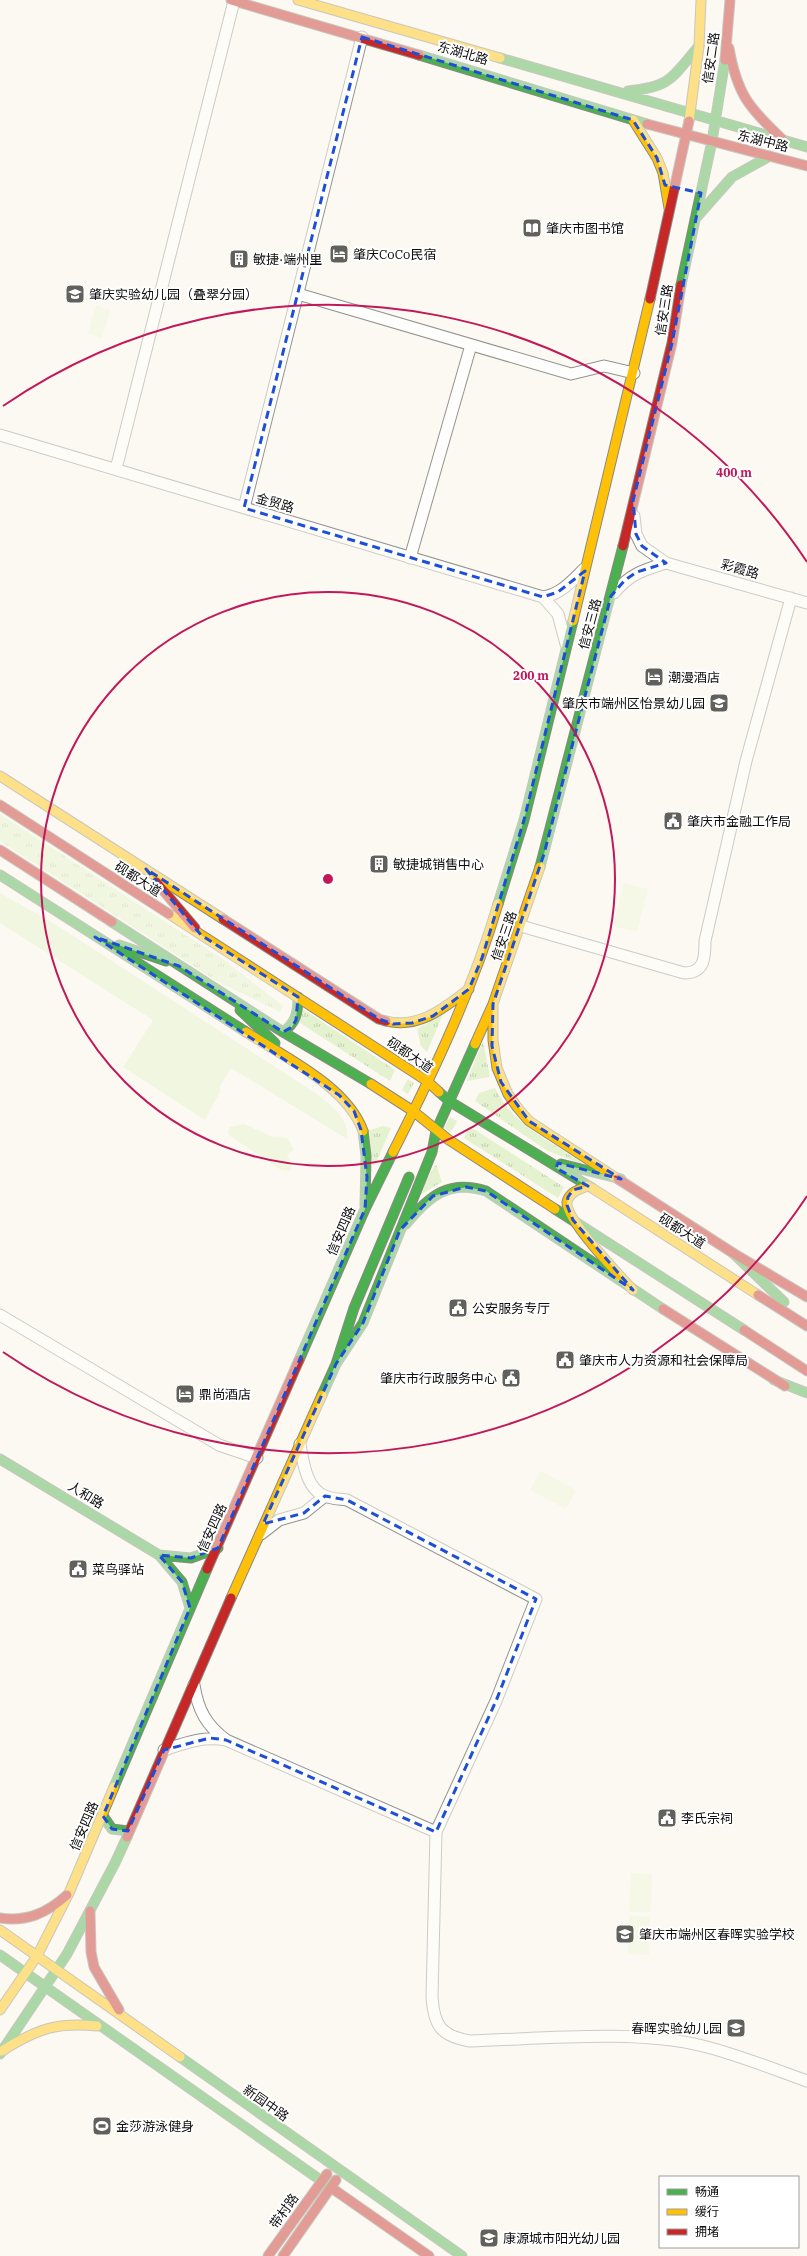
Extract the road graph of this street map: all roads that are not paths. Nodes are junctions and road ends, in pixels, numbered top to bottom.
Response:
1 (232, 0) edge
2 (298, 0) edge
3 (701, 0) edge
4 (730, 0) edge
5 (362, 37) junction
6 (728, 43) junction
7 (699, 46) junction
8 (617, 92) junction
9 (646, 100) junction
10 (691, 113) junction
11 (633, 120) junction
12 (716, 120) junction
13 (756, 132) junction
14 (686, 135) junction
15 (712, 141) junction
16 (785, 141) junction
17 (807, 147) edge
18 (752, 151) junction
19 (770, 156) junction
20 (807, 166) edge
21 (670, 208) junction
22 (695, 219) junction
23 (298, 294) junction
24 (471, 345) junction
25 (634, 373) junction
26 (0, 435) edge
27 (116, 469) junction
28 (633, 501) junction
29 (244, 508) junction
30 (410, 558) junction
31 (666, 563) junction
32 (586, 568) junction
33 (611, 596) junction
34 (543, 597) junction
35 (791, 598) junction
36 (807, 603) edge
37 (567, 647) junction
38 (0, 776) edge
39 (0, 804) edge
40 (0, 850) edge
41 (146, 869) junction
42 (0, 875) edge
43 (521, 926) junction
44 (201, 935) junction
45 (95, 937) junction
46 (488, 960) junction
47 (179, 966) junction
48 (507, 968) junction
49 (469, 989) junction
50 (226, 996) junction
51 (298, 997) junction
52 (493, 1004) junction
53 (283, 1032) junction
54 (298, 1066) junction
55 (427, 1081) junction
56 (449, 1101) junction
57 (413, 1110) junction
58 (436, 1131) junction
59 (423, 1145) dead end
60 (540, 1158) junction
61 (413, 1167) dead end
62 (621, 1179) junction
63 (588, 1186) junction
64 (365, 1209) junction
65 (573, 1220) junction
66 (400, 1230) junction
67 (733, 1253) junction
68 (633, 1290) junction
69 (807, 1297) edge
70 (0, 1315) edge
71 (807, 1325) edge
72 (336, 1364) junction
73 (807, 1371) edge
74 (774, 1380) junction
75 (807, 1392) edge
76 (807, 1398) edge
77 (300, 1443) junction
78 (257, 1458) junction
79 (0, 1459) edge
80 (325, 1496) junction
81 (258, 1536) junction
82 (218, 1548) junction
83 (159, 1554) junction
84 (190, 1608) junction
85 (194, 1685) junction
86 (226, 1740) junction
87 (164, 1750) junction
88 (102, 1816) junction
89 (128, 1831) junction
90 (436, 1832) junction
91 (69, 1893) junction
92 (90, 1911) junction
93 (0, 1918) edge
94 (0, 1930) edge
95 (0, 1955) edge
96 (37, 1956) junction
97 (56, 1971) junction
98 (26, 1973) junction
99 (45, 1986) junction
100 (0, 2010) edge
101 (122, 2014) junction
102 (100, 2027) junction
103 (1, 2053) edge
104 (807, 2081) edge
105 (333, 2166) junction
106 (341, 2172) junction
107 (321, 2181) junction
108 (331, 2188) junction
109 (268, 2256) edge
110 (282, 2256) edge
111 (429, 2256) edge
112 (462, 2256) edge

1 - 5 main road, 东湖北路
1 - 27 street
2 - 8 main road, 东湖北路
3 - 7 main road, 信安二路
4 - 6 main road, 信安二路
5 - 11 main road, 东湖北路
5 - 23 street
6 - 12 main road, 信安二路
6 - 16 main road
7 - 8 main road
7 - 10 main road, 信安二路
8 - 9 main road, 东湖北路
9 - 10 main road, 东湖北路
9 - 11 main road
10 - 12 main road, 东湖中路
10 - 14 main road, 信安二路
11 - 14 main road, 东湖北路
11 - 21 main road
12 - 13 main road, 东湖中路
12 - 15 main road, 信安二路
13 - 16 main road, 东湖中路
13 - 18 main road
14 - 15 main road, 东湖中路
14 - 21 main road, 信安三路
15 - 18 main road, 东湖中路
15 - 22 main road, 信安三路
16 - 17 main road, 东湖中路
18 - 19 main road, 东湖中路
19 - 20 main road, 东湖中路
19 - 22 main road
21 - 25 main road, 信安三路
22 - 28 main road, 信安三路
23 - 24 street
23 - 29 street
24 - 25 street
24 - 30 street
25 - 32 main road, 信安三路
26 - 27 street, 金贸路
27 - 29 street, 金贸路
28 - 31 street
28 - 33 main road, 信安三路
29 - 30 street, 金贸路
30 - 34 street, 金贸路
31 - 33 street
31 - 35 street, 彩霞路
32 - 34 street
32 - 37 main road, 信安三路
33 - 43 main road, 信安三路
34 - 37 street
35 - 36 street, 彩霞路
35 - 43 street
37 - 46 main road, 信安三路
38 - 41 main road, 砚都大道
39 - 44 main road, 砚都大道
40 - 47 main road
41 - 44 main road
41 - 49 main road, 砚都大道
42 - 45 main road
43 - 48 main road, 信安三路
44 - 51 main road, 砚都大道
45 - 47 main road
45 - 54 main road
46 - 48 main road
46 - 49 main road, 信安三路
47 - 50 main road
48 - 52 main road, 信安三路
49 - 55 main road, 信安三路
50 - 53 main road
50 - 54 main road
51 - 53 main road
51 - 55 main road, 砚都大道
52 - 56 main road, 信安三路
52 - 62 main road
53 - 57 main road
54 - 64 main road
55 - 56 main road, 砚都大道
55 - 57 main road, 信安四路
56 - 58 main road, 信安三路
56 - 60 main road, 砚都大道
57 - 58 main road
57 - 64 main road, 信安四路
58 - 59 main road
58 - 65 main road
58 - 66 main road
60 - 62 main road
60 - 63 main road, 砚都大道
61 - 72 main road
62 - 67 main road
63 - 65 main road
63 - 71 main road, 砚都大道
64 - 78 main road, 信安四路
65 - 68 main road
65 - 73 main road
66 - 68 main road
66 - 72 main road
67 - 69 main road
67 - 71 main road
68 - 74 main road
70 - 78 street
72 - 77 main road
74 - 75 main road
74 - 76 main road
77 - 80 street
77 - 81 main road
78 - 82 main road, 信安四路
79 - 83 main road, 人和路
80 - 81 street
80 - 90 street
81 - 85 main road
82 - 83 main road
82 - 84 main road, 信安四路
83 - 84 main road
84 - 88 main road, 信安四路
85 - 86 street
85 - 87 main road
86 - 87 street
86 - 90 street
87 - 89 main road
88 - 89 main road
88 - 91 main road, 信安四路
89 - 92 main road
90 - 104 street
91 - 93 main road
91 - 96 main road, 信安四路
92 - 97 main road
92 - 101 main road
94 - 96 main road, 新园中路
95 - 98 main road
96 - 97 main road, 新园中路
96 - 98 main road, 信安四路
97 - 99 main road
97 - 101 main road, 新园中路
98 - 99 main road
98 - 100 main road, 信安四路
99 - 102 main road
99 - 103 main road
101 - 105 main road, 新园中路
102 - 103 main road
102 - 107 main road
105 - 106 main road, 新园中路
105 - 107 main road, 带村路
106 - 108 main road, 带村路
106 - 112 main road, 新园中路
107 - 108 main road
107 - 109 main road, 带村路
108 - 110 main road, 带村路
108 - 111 main road

